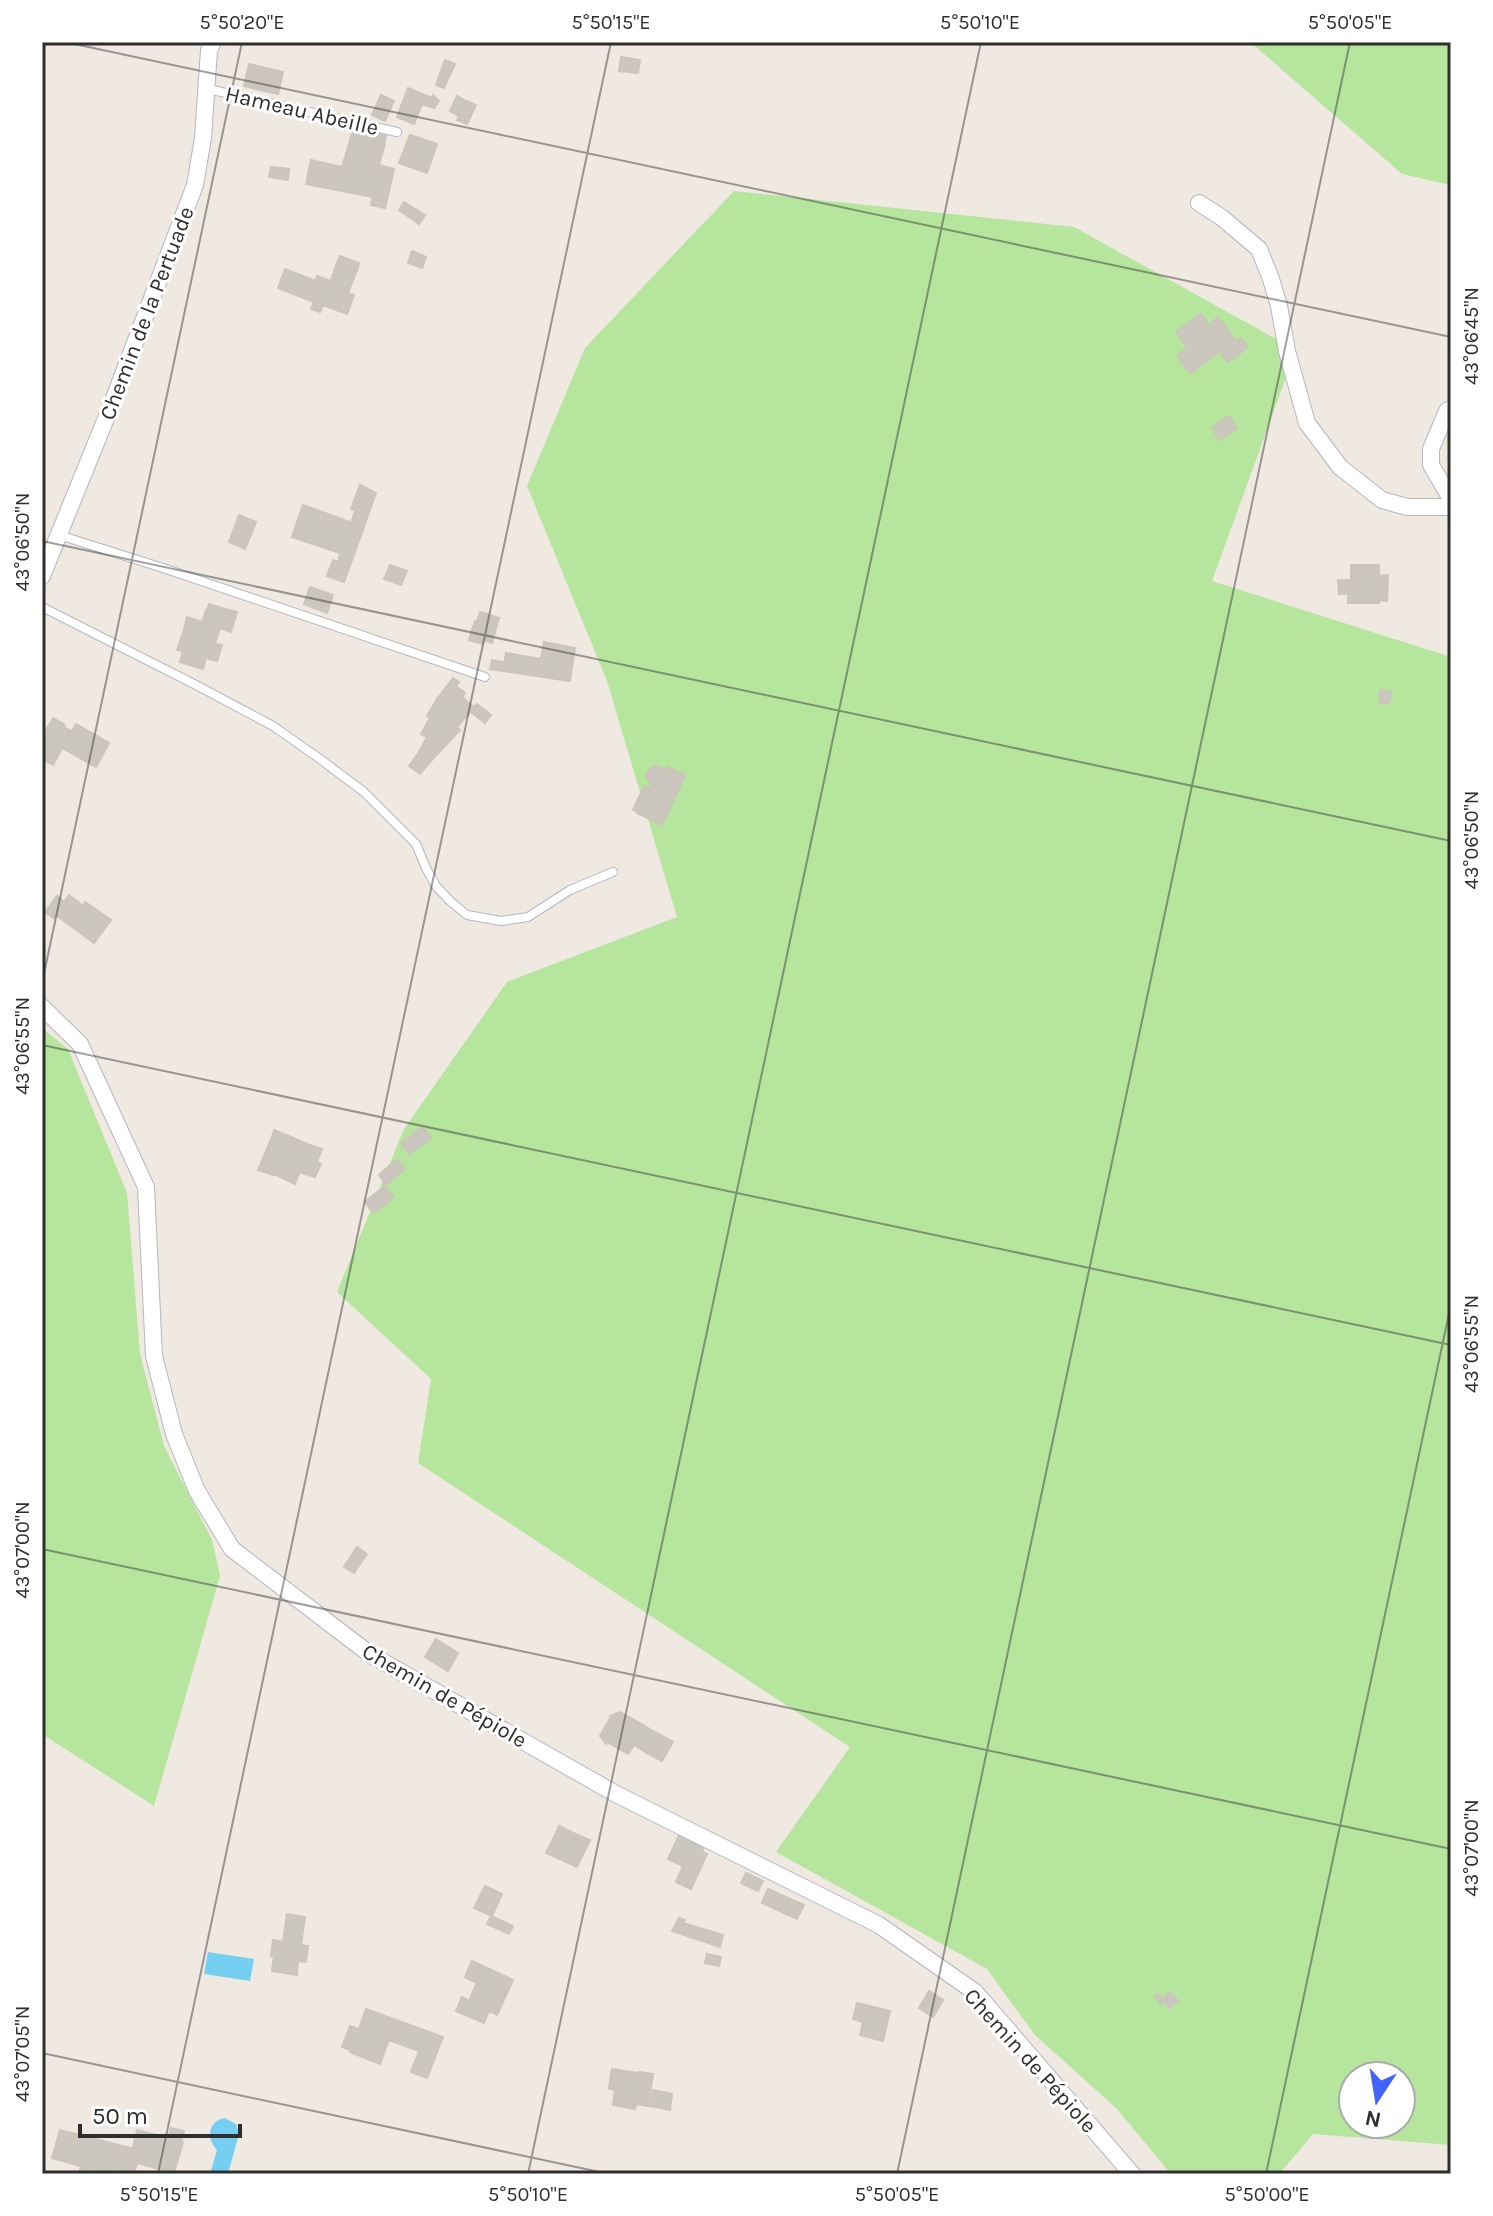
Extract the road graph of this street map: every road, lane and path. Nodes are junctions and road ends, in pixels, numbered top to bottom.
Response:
1 (213, 42) edge
2 (208, 89) junction
3 (397, 132) dead end
4 (1199, 203) dead end
5 (1451, 409) edge
6 (1451, 499) edge
7 (1451, 507) edge
8 (59, 535) junction
9 (42, 576) edge
10 (42, 607) edge
11 (485, 677) dead end
12 (613, 872) dead end
13 (42, 1007) edge
14 (1132, 2174) edge

1 - 2 street, Chemin de la Pertuade
2 - 3 lane, Hameau Abeille
2 - 8 street, Chemin de la Pertuade
4 - 7 street
5 - 6 street
8 - 9 street, Chemin de la Pertuade
8 - 11 lane
10 - 12 lane
13 - 14 street, Chemin de Pépiole

